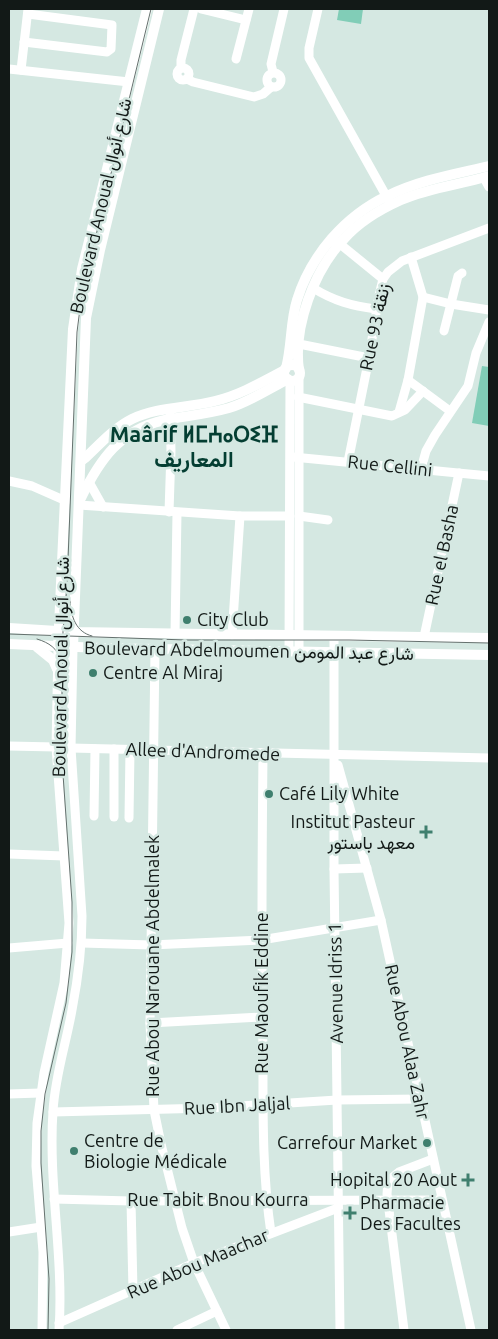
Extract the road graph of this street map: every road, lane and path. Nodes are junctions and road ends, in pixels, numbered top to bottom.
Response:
1 (146, 9) edge
2 (159, 9) edge
3 (194, 9) edge
4 (201, 9) edge
5 (249, 9) edge
6 (284, 9) edge
7 (318, 9) edge
8 (28, 11) edge
9 (246, 20) junction
10 (24, 42) junction
11 (236, 59) dead end
12 (9, 69) edge
13 (21, 70) junction
14 (129, 82) junction
15 (489, 166) edge
16 (487, 180) edge
17 (388, 200) junction
18 (489, 228) edge
19 (336, 240) junction
20 (411, 258) junction
21 (462, 273) dead end
22 (383, 279) junction
23 (313, 288) junction
24 (423, 297) junction
25 (451, 304) junction
26 (376, 309) junction
27 (489, 310) edge
28 (489, 322) edge
29 (444, 331) dead end
30 (299, 344) junction
31 (369, 358) junction
32 (291, 374) junction
33 (408, 380) junction
34 (423, 391) junction
35 (298, 397) junction
36 (359, 409) junction
37 (450, 411) junction
38 (399, 412) junction
39 (170, 414) junction
40 (295, 457) junction
41 (80, 461) junction
42 (348, 462) junction
43 (420, 469) junction
44 (459, 473) junction
45 (489, 476) edge
46 (9, 480) edge
47 (89, 482) junction
48 (66, 501) junction
49 (79, 503) junction
50 (103, 507) junction
51 (173, 512) junction
52 (240, 516) junction
53 (294, 516) junction
54 (328, 520) dead end
55 (76, 597) junction
56 (9, 628) edge
57 (59, 632) junction
58 (73, 632) junction
59 (90, 633) junction
60 (175, 633) junction
61 (232, 635) junction
62 (294, 636) junction
63 (334, 636) junction
64 (424, 637) junction
65 (489, 638) edge
66 (9, 644) edge
67 (37, 647) junction
68 (58, 647) junction
69 (73, 648) junction
70 (155, 650) junction
71 (294, 652) junction
72 (334, 652) junction
73 (489, 655) edge
74 (57, 669) junction
75 (9, 746) edge
76 (56, 747) junction
77 (71, 748) junction
78 (95, 749) junction
79 (114, 749) junction
80 (130, 750) junction
81 (153, 750) junction
82 (263, 753) junction
83 (335, 755) junction
84 (489, 758) edge
85 (94, 816) dead end
86 (114, 817) dead end
87 (129, 818) dead end
88 (9, 854) edge
89 (64, 856) junction
90 (367, 868) junction
91 (334, 869) junction
92 (381, 920) junction
93 (335, 928) junction
94 (261, 940) junction
95 (68, 943) junction
96 (82, 943) junction
97 (151, 945) junction
98 (9, 948) edge
99 (262, 1016) junction
100 (150, 1023) junction
101 (9, 1094) edge
102 (40, 1094) junction
103 (420, 1099) junction
104 (337, 1100) junction
105 (263, 1104) junction
106 (154, 1110) junction
107 (53, 1112) junction
108 (433, 1159) junction
109 (54, 1199) junction
110 (266, 1200) junction
111 (388, 1200) junction
112 (442, 1200) junction
113 (131, 1201) junction
114 (174, 1201) junction
115 (338, 1204) junction
116 (41, 1227) junction
117 (9, 1232) edge
118 (271, 1233) junction
119 (194, 1264) junction
120 (133, 1291) junction
121 (217, 1311) junction
122 (59, 1327) edge
123 (41, 1330) edge
124 (177, 1330) edge
125 (226, 1330) edge
126 (340, 1330) edge
127 (404, 1330) edge
128 (471, 1330) edge

1 - 14 main road, Boulevard Anoual شارع أنوال
2 - 41 main road, Boulevard Anoual شارع أنوال
3 - 6 street
4 - 9 street
5 - 9 street
7 - 17 street
8 - 10 street
8 - 10 street
9 - 11 street
10 - 13 street
12 - 13 street
13 - 14 street
14 - 48 main road, Boulevard Anoual شارع أنوال
15 - 17 main road
16 - 17 main road
17 - 19 main road
18 - 20 street, Rue 93 زنقة
19 - 22 street
19 - 23 main road
19 - 32 main road
20 - 22 street, Rue 93 زنقة
20 - 24 street
21 - 25 street
22 - 26 street, Rue 93 زنقة
23 - 26 street
23 - 30 main road
24 - 25 street
24 - 33 street
25 - 27 street
25 - 29 street
26 - 31 street, Rue 93 زنقة
28 - 37 street
30 - 31 street
30 - 32 main road
31 - 36 street, Rue 93 زنقة
32 - 35 street
32 - 39 main road
32 - 40 street
33 - 34 street
33 - 38 street
34 - 37 street
34 - 38 street
35 - 36 street
35 - 40 street
36 - 38 street
36 - 42 street, Rue 93 زنقة
37 - 43 street
39 - 41 main road
39 - 47 main road
39 - 51 street
40 - 42 street, Rue Cellini
40 - 53 street
41 - 49 main road, Boulevard Anoual شارع أنوال
42 - 43 street, Rue Cellini
43 - 44 street, Rue Cellini
44 - 45 street, Rue Cellini
44 - 64 street, Rue el Basha
46 - 48 street
47 - 49 main road
47 - 50 street
48 - 57 main road, Boulevard Anoual شارع أنوال
49 - 50 street
49 - 55 main road, Boulevard Anoual شارع أنوال
50 - 51 street
51 - 52 street
51 - 60 street
52 - 53 street
52 - 61 street
53 - 54 street
53 - 62 street
55 - 58 main road, Boulevard Anoual شارع أنوال
55 - 59 main road
56 - 57 main road, Boulevard Abdelmoumen شارع عبد المومن
57 - 58 main road, Boulevard Abdelmoumen شارع عبد المومن
57 - 68 main road, Boulevard Anoual شارع أنوال
58 - 59 main road, Boulevard Abdelmoumen شارع عبد المومن
58 - 69 main road, Boulevard Anoual شارع أنوال
59 - 60 main road, Boulevard Abdelmoumen شارع عبد المومن
60 - 61 main road, Boulevard Abdelmoumen شارع عبد المومن
61 - 62 main road, Boulevard Abdelmoumen شارع عبد المومن
62 - 63 main road, Boulevard Abdelmoumen شارع عبد المومن
62 - 71 street
63 - 64 main road, Boulevard Abdelmoumen شارع عبد المومن
63 - 72 street, Avenue Idriss 1
64 - 65 main road, Boulevard Abdelmoumen شارع عبد المومن
66 - 67 main road, Boulevard Abdelmoumen شارع عبد المومن
67 - 68 main road, Boulevard Abdelmoumen شارع عبد المومن
67 - 74 main road
68 - 69 main road, Boulevard Abdelmoumen شارع عبد المومن
68 - 74 street, Boulevard Anoual شارع أنوال
69 - 70 main road, Boulevard Abdelmoumen شارع عبد المومن
69 - 77 street, Boulevard Anoual شارع أنوال
70 - 71 main road, Boulevard Abdelmoumen شارع عبد المومن
70 - 81 street, Rue Abou Narouane Abdelmalek
71 - 72 main road, Boulevard Abdelmoumen شارع عبد المومن
72 - 73 main road, Boulevard Abdelmoumen شارع عبد المومن
72 - 83 street, Avenue Idriss 1
74 - 76 street, Boulevard Anoual شارع أنوال
75 - 76 street
76 - 89 street, Boulevard Anoual شارع أنوال
77 - 78 street, Allee d'Andromede
77 - 96 street, Boulevard Anoual شارع أنوال
78 - 79 street, Allee d'Andromede
78 - 85 street
79 - 80 street, Allee d'Andromede
79 - 86 street
80 - 81 street, Allee d'Andromede
80 - 87 street
81 - 82 street, Allee d'Andromede
81 - 97 street, Rue Abou Narouane Abdelmalek
82 - 83 street, Allee d'Andromede
82 - 94 street, Rue Maoufik Eddine
83 - 84 street, Allee d'Andromede
83 - 90 street, Rue Abou Alaa Zahr
83 - 91 street, Avenue Idriss 1
88 - 89 street
89 - 95 street, Boulevard Anoual شارع أنوال
90 - 91 street
90 - 92 street, Rue Abou Alaa Zahr
91 - 93 street, Avenue Idriss 1
92 - 93 street
92 - 103 street, Rue Abou Alaa Zahr
93 - 94 street
93 - 104 street, Avenue Idriss 1
94 - 97 street
94 - 99 street, Rue Maoufik Eddine
95 - 98 street
95 - 102 street, Boulevard Anoual شارع أنوال
96 - 97 street
96 - 107 street, Boulevard Anoual شارع أنوال
97 - 100 street, Rue Abou Narouane Abdelmalek
99 - 100 street
99 - 105 street, Rue Maoufik Eddine
100 - 106 street, Rue Abou Narouane Abdelmalek
101 - 102 street
102 - 116 street, Boulevard Anoual شارع أنوال
103 - 104 street, Rue Ibn Jaljal
103 - 108 street, Rue Abou Alaa Zahr
104 - 105 street, Rue Ibn Jaljal
104 - 115 street, Avenue Idriss 1
105 - 106 street, Rue Ibn Jaljal
105 - 110 street, Rue Maoufik Eddine
106 - 107 street, Rue Ibn Jaljal
106 - 114 street, Rue Abou Narouane Abdelmalek
107 - 109 street, Boulevard Anoual شارع أنوال
108 - 111 street
108 - 112 street, Rue Abou Alaa Zahr
109 - 113 street, Rue Tabit Bnou Kourra
109 - 122 street, Boulevard Anoual شارع أنوال
110 - 114 street, Rue Tabit Bnou Kourra
110 - 115 street, Rue Tabit Bnou Kourra
110 - 118 street, Rue Maoufik Eddine
111 - 112 street, Rue Tabit Bnou Kourra
111 - 115 street, Rue Tabit Bnou Kourra
111 - 127 street
112 - 128 street, Rue Abou Alaa Zahr
113 - 114 street, Rue Tabit Bnou Kourra
113 - 120 street
114 - 119 street, Rue Abou Narouane Abdelmalek
115 - 118 street, Rue Abou Maachar
115 - 126 street, Avenue Idriss 1
116 - 117 street
116 - 123 street, Boulevard Anoual شارع أنوال
118 - 119 street, Rue Abou Maachar
119 - 120 street, Rue Abou Maachar
119 - 121 street, Rue Abou Narouane Abdelmalek
120 - 122 street, Rue Abou Maachar
121 - 124 street
121 - 125 street, Rue Abou Narouane Abdelmalek

